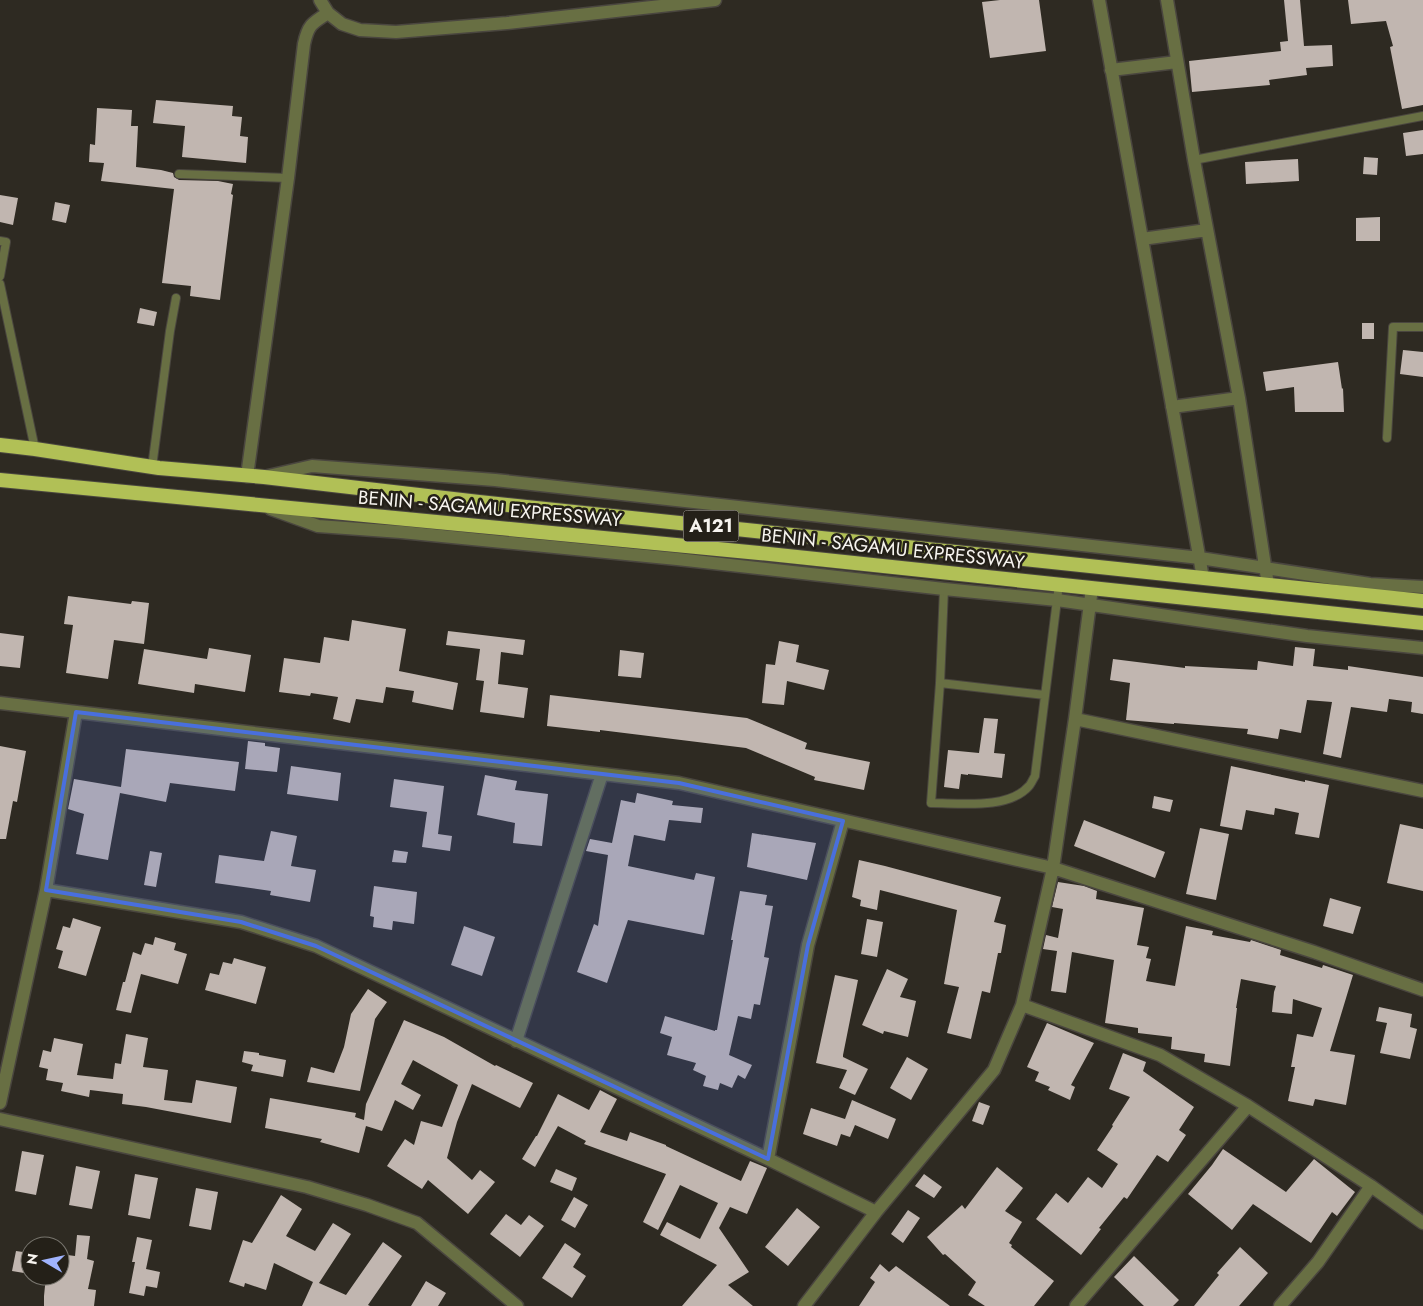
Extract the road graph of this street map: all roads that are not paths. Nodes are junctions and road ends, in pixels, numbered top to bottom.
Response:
1 (320, 0) edge
2 (715, 0) edge
3 (1099, 0) edge
4 (1167, 0) edge
5 (328, 13) junction
6 (1177, 62) junction
7 (1111, 70) junction
8 (1423, 116) edge
9 (1194, 160) junction
10 (179, 174) dead end
11 (288, 178) junction
12 (1207, 230) junction
13 (1142, 239) junction
14 (0, 241) edge
15 (0, 276) edge
16 (0, 284) edge
17 (176, 298) dead end
18 (1423, 327) edge
19 (1239, 398) junction
20 (1172, 407) junction
21 (1387, 438) dead end
22 (0, 446) edge
23 (35, 449) junction
24 (152, 466) junction
25 (247, 476) junction
26 (264, 477) junction
27 (0, 480) edge
28 (259, 505) junction
29 (1200, 558) junction
30 (1266, 568) junction
31 (1203, 578) junction
32 (1059, 584) junction
33 (1268, 585) junction
34 (1423, 587) edge
35 (1092, 588) junction
36 (944, 590) junction
37 (1057, 600) junction
38 (1423, 601) edge
39 (1090, 604) junction
40 (1423, 623) edge
41 (1423, 648) edge
42 (940, 682) junction
43 (1045, 695) junction
44 (0, 703) edge
45 (76, 712) junction
46 (1075, 719) junction
47 (602, 774) junction
48 (1423, 791) edge
49 (843, 821) junction
50 (1053, 868) junction
51 (46, 890) junction
52 (1423, 990) edge
53 (1022, 1005) junction
54 (516, 1041) junction
55 (0, 1103) edge
56 (1248, 1106) junction
57 (0, 1119) edge
58 (768, 1159) junction
59 (1371, 1186) junction
60 (876, 1212) junction
61 (1423, 1223) edge
62 (517, 1306) edge
63 (804, 1306) edge
64 (1076, 1306) edge
65 (1280, 1306) edge

1 - 5 street
2 - 5 street
3 - 7 street
4 - 6 street
5 - 11 street
6 - 7 street
6 - 9 street
7 - 13 street
8 - 9 lane
9 - 12 street
10 - 11 lane
11 - 25 street
12 - 13 street
12 - 19 street
13 - 20 street
14 - 15 lane
16 - 23 lane
17 - 24 lane
18 - 21 lane
19 - 20 street
19 - 30 street
20 - 29 street
22 - 23 highway, A121
23 - 24 highway, A121
24 - 25 highway, A121
25 - 26 highway, A121
26 - 29 street
26 - 31 highway, A121
27 - 28 highway, BENIN - SAGAMU EXPRESSWAY / A121
28 - 32 highway, BENIN - SAGAMU EXPRESSWAY / A121
28 - 36 street
29 - 30 street
29 - 31 street
30 - 33 street
30 - 34 street
31 - 33 highway, A121
32 - 35 highway, BENIN - SAGAMU EXPRESSWAY / A121
32 - 37 lane
33 - 38 highway, A121
35 - 39 street
35 - 40 highway, BENIN - SAGAMU EXPRESSWAY / A121
36 - 37 street
36 - 42 lane
37 - 39 street
37 - 43 lane
39 - 41 street
39 - 46 street
42 - 43 lane
42 - 43 lane
44 - 45 street
45 - 47 street
45 - 51 street
46 - 48 street
46 - 50 street
47 - 49 street
47 - 54 street
49 - 50 street
49 - 58 street
50 - 52 street
50 - 53 street
51 - 54 street
51 - 55 street
53 - 56 street
53 - 60 street
54 - 58 street
56 - 59 street
56 - 64 street
57 - 62 street
58 - 60 street
59 - 61 street
59 - 65 street
60 - 63 street

